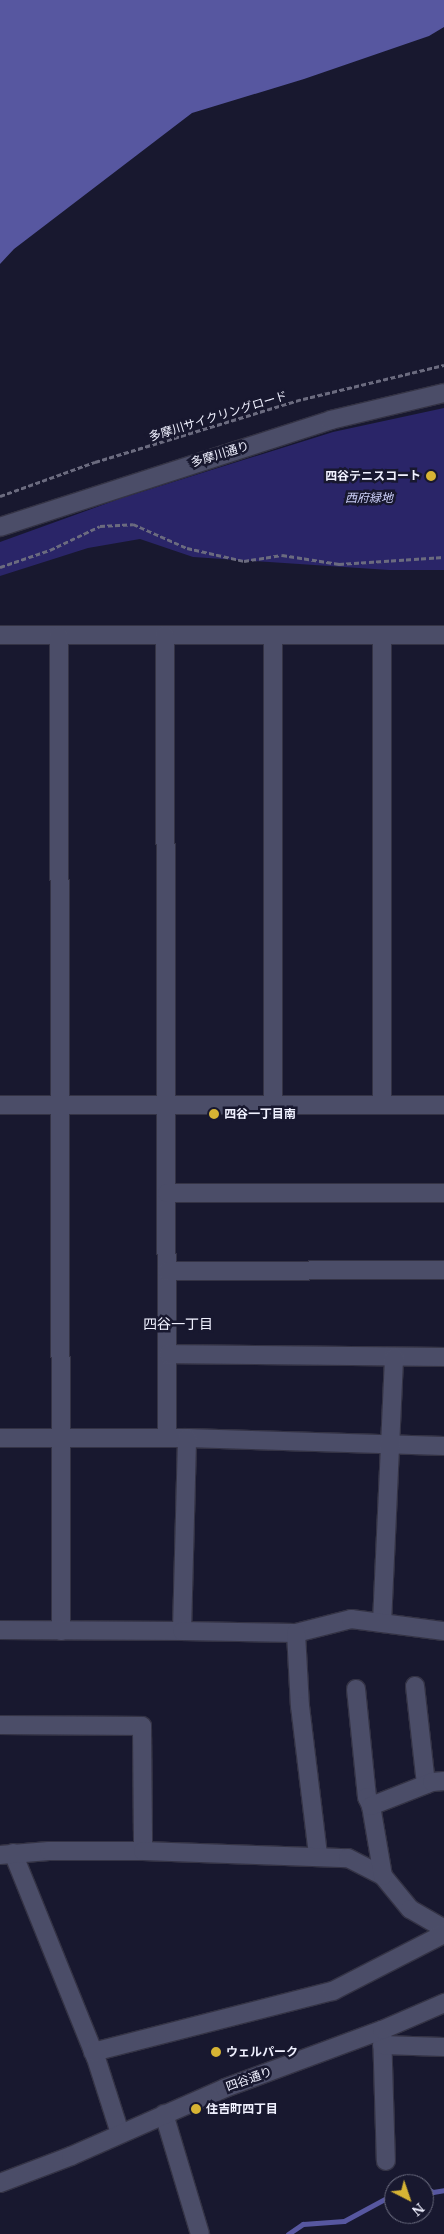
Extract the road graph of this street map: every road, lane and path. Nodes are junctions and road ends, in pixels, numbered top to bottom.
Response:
1 (444, 365) edge
2 (444, 394) edge
3 (0, 496) edge
4 (0, 526) edge
5 (444, 557) edge
6 (0, 567) edge
7 (0, 635) edge
8 (273, 635) junction
9 (382, 635) junction
10 (444, 635) edge
11 (59, 636) junction
12 (165, 636) junction
13 (60, 1104) junction
14 (273, 1104) junction
15 (444, 1104) edge
16 (0, 1105) edge
17 (167, 1105) junction
18 (382, 1105) junction
19 (167, 1193) junction
20 (444, 1193) edge
21 (444, 1270) edge
22 (167, 1271) junction
23 (168, 1354) junction
24 (394, 1357) junction
25 (444, 1357) edge
26 (0, 1438) edge
27 (167, 1438) junction
28 (186, 1438) junction
29 (59, 1439) junction
30 (392, 1444) junction
31 (444, 1446) edge
32 (382, 1624) junction
33 (0, 1630) edge
34 (61, 1631) junction
35 (182, 1631) junction
36 (444, 1631) edge
37 (296, 1633) junction
38 (415, 1686) dead end
39 (356, 1689) dead end
40 (0, 1726) edge
41 (444, 1781) edge
42 (426, 1784) junction
43 (371, 1806) junction
44 (144, 1851) junction
45 (7, 1854) edge
46 (318, 1854) junction
47 (383, 1876) junction
48 (444, 1929) edge
49 (444, 1934) edge
50 (444, 2003) edge
51 (382, 2038) junction
52 (444, 2046) edge
53 (93, 2052) junction
54 (164, 2114) junction
55 (120, 2134) junction
56 (386, 2161) dead end
57 (0, 2183) edge
58 (200, 2234) edge

1 - 3 path, 多摩川サイクリングロード
2 - 4 street, 多摩川通り
5 - 6 path
7 - 11 street
8 - 9 street
8 - 12 street
8 - 14 street
9 - 10 street
9 - 18 street
11 - 12 street
11 - 13 street
12 - 17 street
13 - 16 street
13 - 17 street
13 - 29 street
14 - 17 street
14 - 18 street
15 - 18 street
17 - 19 street
19 - 20 street
19 - 22 street
21 - 22 street
22 - 23 street
23 - 24 street
23 - 27 street
24 - 25 street
24 - 30 street
26 - 29 street
27 - 28 street
27 - 29 street
28 - 30 street
28 - 35 street
29 - 34 street
30 - 31 street
30 - 32 street
32 - 36 street
32 - 37 street
33 - 34 street
34 - 35 street
35 - 37 street
37 - 46 street
38 - 42 street
39 - 43 street
40 - 44 street
41 - 42 street
42 - 43 street
43 - 47 street
44 - 45 street
44 - 46 street
45 - 53 street
46 - 47 street
47 - 48 street
49 - 53 street
50 - 51 street, 四谷通り
51 - 52 street
51 - 54 street, 四谷通り
51 - 56 street
53 - 55 street
54 - 55 street, 四谷通り
54 - 58 street
55 - 57 street, 四谷通り

